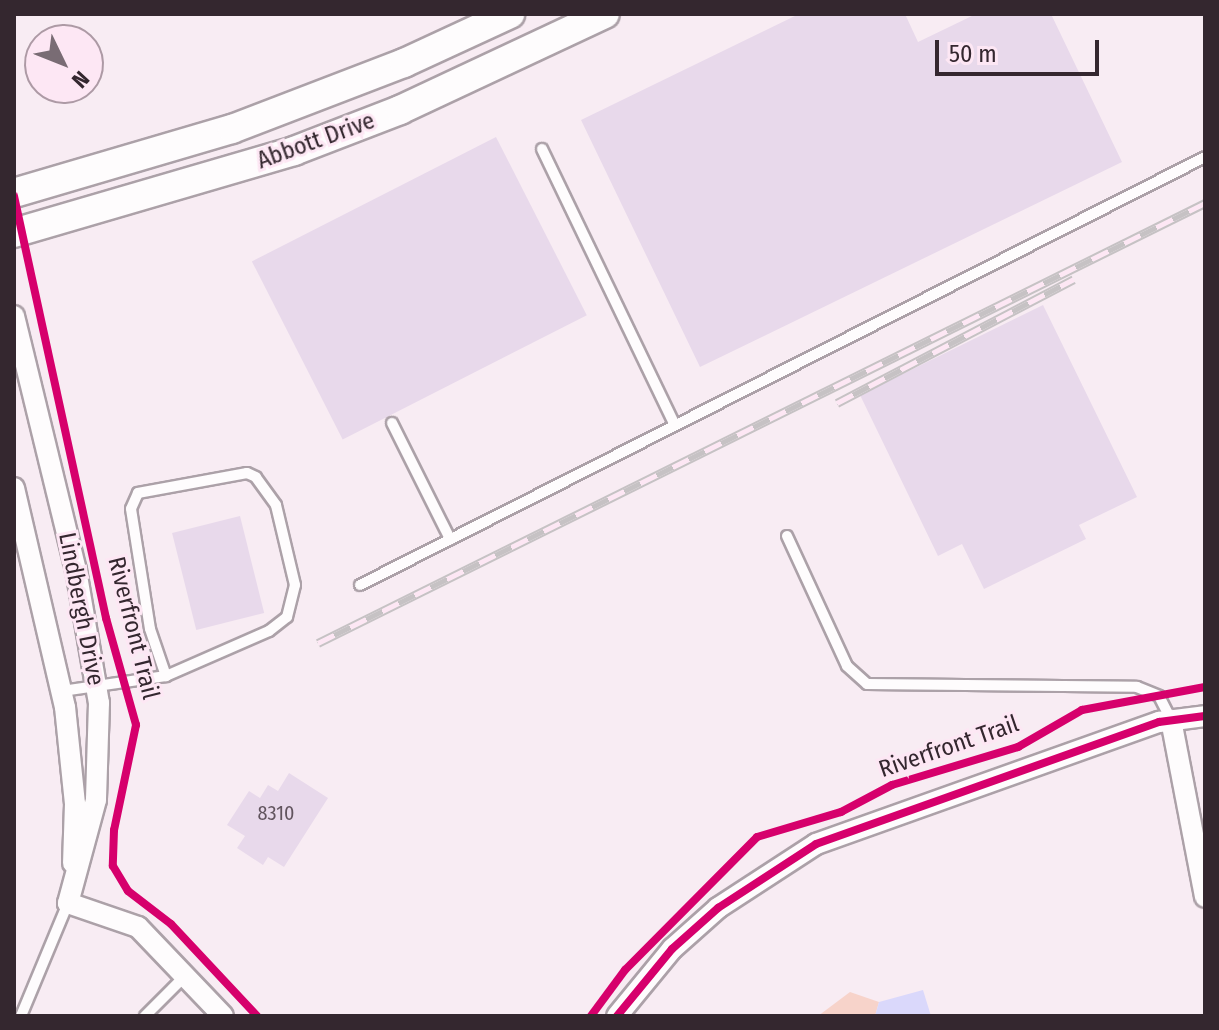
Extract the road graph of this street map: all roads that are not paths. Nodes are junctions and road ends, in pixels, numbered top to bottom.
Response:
1 (510, 14) edge
2 (605, 14) edge
3 (542, 149) dead end
4 (1205, 157) edge
5 (14, 193) edge
6 (14, 233) edge
7 (14, 316) edge
8 (392, 423) dead end
9 (675, 425) junction
10 (14, 488) edge
11 (787, 536) dead end
12 (450, 539) junction
13 (360, 585) dead end
14 (166, 676) junction
15 (97, 686) junction
16 (62, 691) junction
17 (1205, 716) edge
18 (1171, 720) junction
19 (1205, 897) edge
20 (68, 903) junction
21 (185, 976) junction
22 (21, 1016) edge
23 (145, 1016) edge
24 (223, 1016) edge
25 (617, 1016) edge

1 - 5 main road, Abbott Drive
2 - 6 main road, Abbott Drive
3 - 9 lane
4 - 9 lane
7 - 15 street, Lindbergh Drive
8 - 12 lane
9 - 12 lane
10 - 16 street, Lindbergh Drive
11 - 18 lane
12 - 13 lane
14 - 14 lane
14 - 15 lane
15 - 16 lane
15 - 20 street, Lindbergh Drive
16 - 20 street, Lindbergh Drive
17 - 18 street
18 - 19 street
18 - 25 street
20 - 21 street
20 - 22 lane
21 - 23 lane
21 - 24 street

